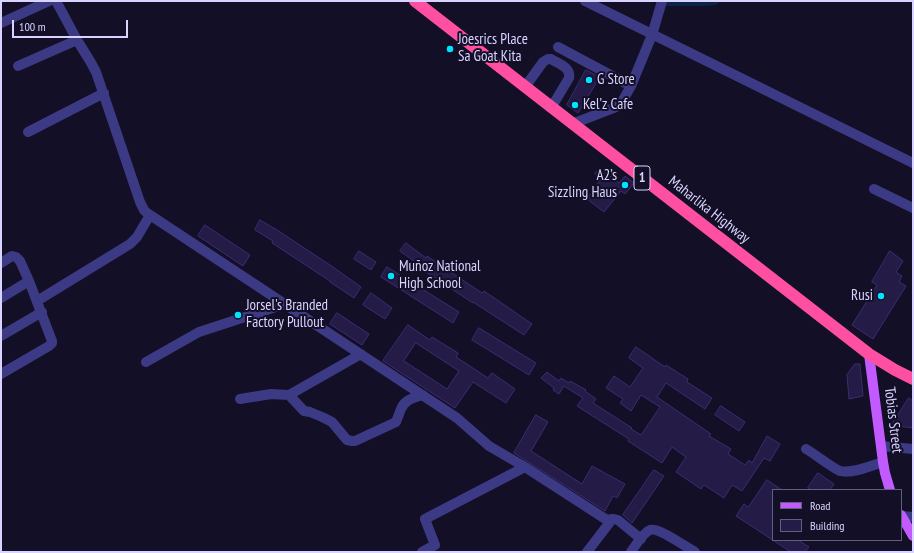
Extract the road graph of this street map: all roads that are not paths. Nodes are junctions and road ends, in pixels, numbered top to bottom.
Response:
1 (49, 1) edge
2 (56, 1) edge
3 (415, 1) edge
4 (585, 1) edge
5 (662, 1) edge
6 (1, 23) edge
7 (652, 35) junction
8 (77, 40) junction
9 (558, 47) dead end
10 (18, 66) dead end
11 (630, 86) junction
12 (525, 87) junction
13 (104, 93) junction
14 (551, 108) junction
15 (572, 124) junction
16 (28, 132) dead end
17 (913, 163) edge
18 (874, 189) dead end
19 (913, 208) edge
20 (150, 215) junction
21 (1, 262) edge
22 (29, 281) junction
23 (1, 298) edge
24 (37, 301) junction
25 (285, 304) junction
26 (42, 312) junction
27 (1, 336) edge
28 (361, 354) junction
29 (869, 354) junction
30 (146, 362) dead end
31 (1, 374) edge
32 (913, 379) edge
33 (288, 395) junction
34 (423, 395) junction
35 (240, 399) dead end
36 (881, 446) junction
37 (806, 449) dead end
38 (913, 449) edge
39 (883, 462) junction
40 (525, 467) junction
41 (890, 489) edge
42 (902, 515) edge
43 (902, 517) edge
44 (913, 517) edge
45 (610, 522) junction
46 (913, 536) edge
47 (641, 539) junction
48 (422, 552) edge
49 (587, 552) edge
50 (631, 552) edge
51 (695, 552) edge

1 - 6 street
2 - 8 street
3 - 12 highway, Maharlika Highway / 1
4 - 7 street
5 - 7 street
7 - 11 street
7 - 17 street
8 - 10 street
8 - 13 street
9 - 11 street
11 - 15 street
12 - 14 highway, Maharlika Highway / 1
12 - 14 street
13 - 16 street
13 - 20 street
14 - 15 highway, Maharlika Highway / 1
15 - 29 highway, Maharlika Highway / 1
18 - 19 street
20 - 24 street
20 - 25 street
21 - 22 street
22 - 23 street
22 - 24 street
24 - 26 street
25 - 28 street
25 - 30 street
26 - 27 street
26 - 31 street
28 - 33 street
28 - 34 street
29 - 32 highway, Maharlika Highway / 1
29 - 36 main road, Tobias Street
33 - 34 street
33 - 35 street
34 - 40 street
36 - 38 street
36 - 39 main road, Tobias Street
37 - 39 street
39 - 41 main road, Tobias Street
40 - 45 street
40 - 48 street
42 - 44 street
43 - 46 main road
45 - 47 street
45 - 49 street
47 - 50 street
47 - 51 street

